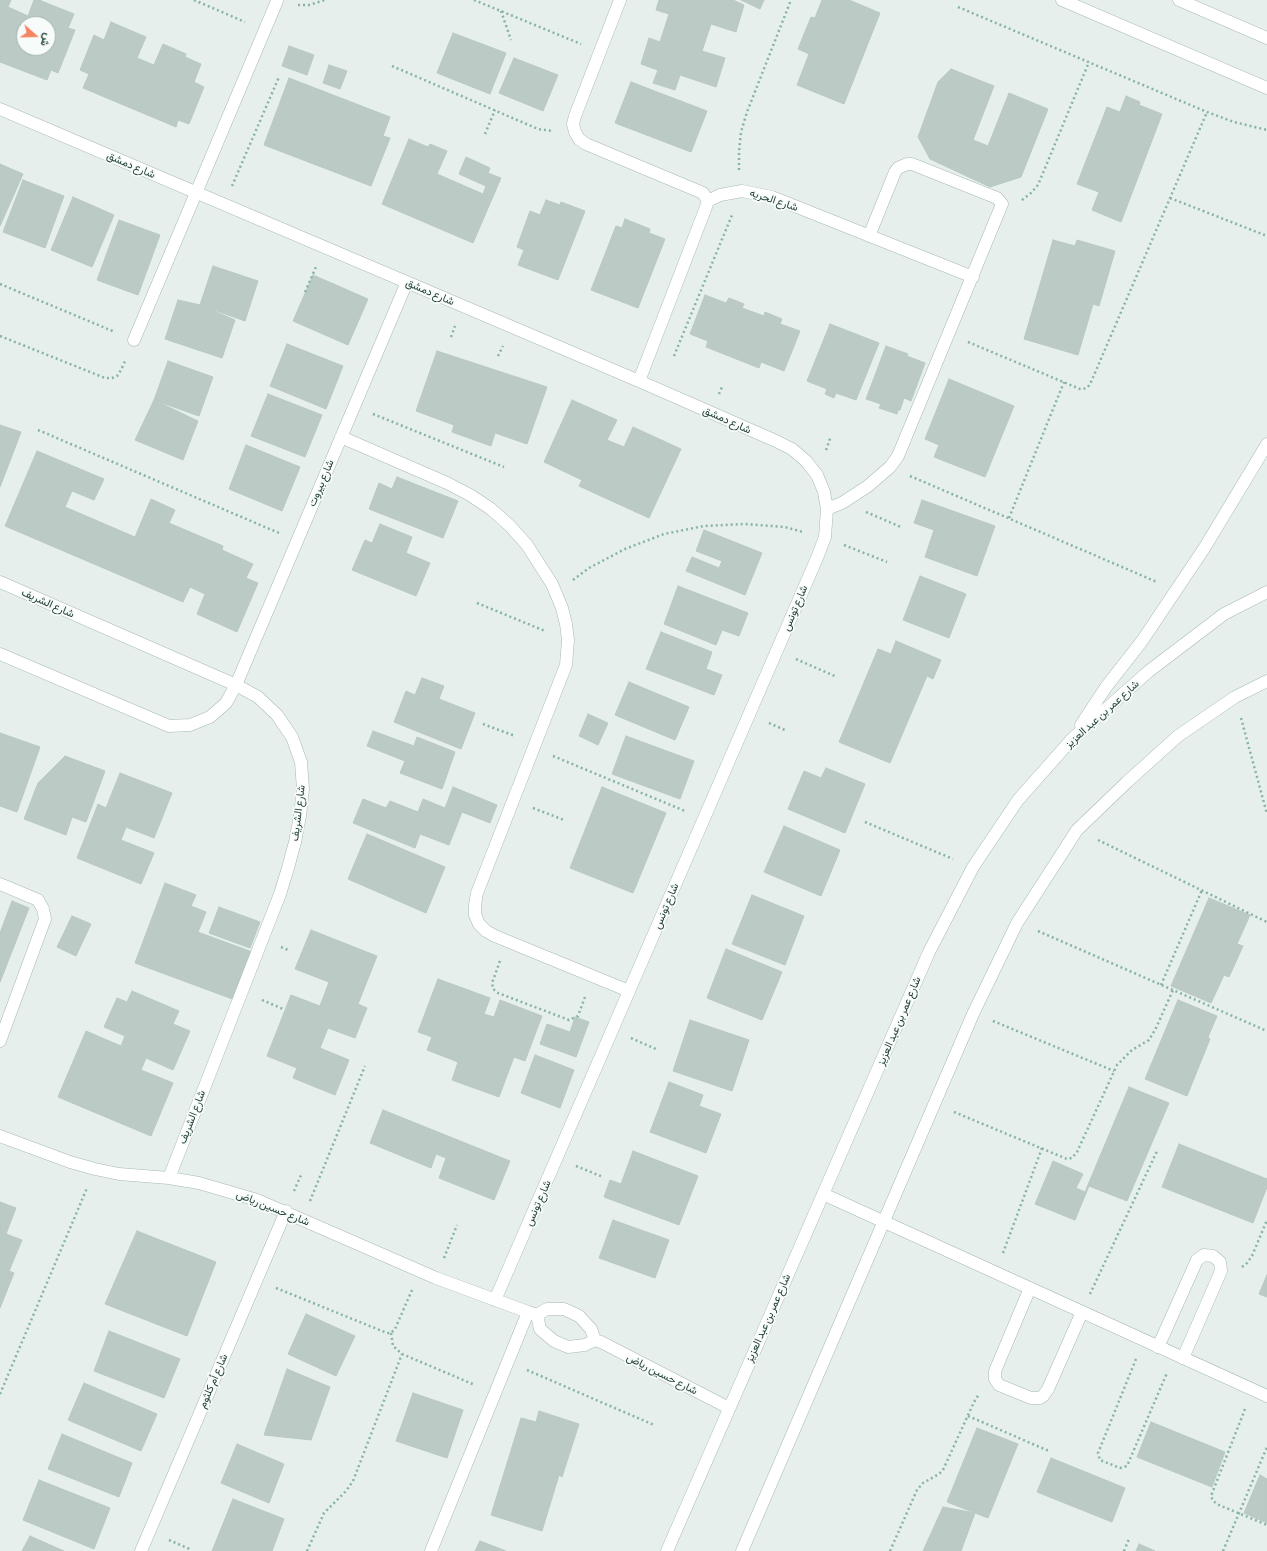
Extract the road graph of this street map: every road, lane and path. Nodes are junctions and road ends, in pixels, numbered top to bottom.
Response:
1 (194, 0) edge
2 (277, 0) edge
3 (325, 0) edge
4 (474, 0) edge
5 (620, 0) edge
6 (791, 0) edge
7 (1062, 0) edge
8 (1179, 0) edge
9 (958, 7) dead end
10 (501, 11) junction
11 (264, 30) junction
12 (1267, 38) edge
13 (511, 40) dead end
14 (600, 52) junction
15 (1089, 62) junction
16 (392, 66) dead end
17 (279, 77) dead end
18 (1267, 88) edge
19 (0, 109) edge
20 (495, 110) junction
21 (1207, 112) junction
22 (1267, 130) edge
23 (575, 132) junction
24 (485, 134) dead end
25 (742, 191) junction
26 (195, 192) junction
27 (1170, 198) junction
28 (708, 201) junction
29 (224, 204) junction
30 (1002, 207) junction
31 (869, 236) junction
32 (1267, 236) edge
33 (324, 247) junction
34 (973, 277) junction
35 (407, 282) junction
36 (0, 284) edge
37 (305, 292) dead end
38 (950, 334) junction
39 (0, 336) edge
40 (134, 340) junction
41 (639, 381) junction
42 (1064, 382) junction
43 (660, 390) junction
44 (354, 406) junction
45 (38, 430) dead end
46 (341, 438) junction
47 (1267, 444) edge
48 (504, 467) dead end
49 (890, 467) junction
50 (842, 502) junction
51 (827, 509) junction
52 (1009, 518) junction
53 (901, 527) dead end
54 (825, 538) junction
55 (297, 540) junction
56 (886, 562) dead end
57 (0, 582) edge
58 (1176, 590) junction
59 (1267, 592) edge
60 (556, 593) junction
61 (477, 603) dead end
62 (568, 640) junction
63 (777, 651) junction
64 (0, 654) edge
65 (837, 677) dead end
66 (1267, 681) edge
67 (236, 685) junction
68 (1235, 697) junction
69 (483, 724) dead end
70 (1072, 739) junction
71 (535, 746) junction
72 (513, 801) junction
73 (1267, 814) edge
74 (704, 819) junction
75 (564, 820) dead end
76 (865, 822) dead end
77 (1077, 830) junction
78 (972, 868) junction
79 (0, 884) edge
80 (1202, 890) junction
81 (1017, 922) junction
82 (1267, 922) edge
83 (508, 942) junction
84 (593, 976) junction
85 (1161, 985) junction
86 (1173, 990) junction
87 (630, 991) junction
88 (973, 1014) junction
89 (613, 1030) junction
90 (1267, 1031) edge
91 (0, 1041) edge
92 (656, 1049) dead end
93 (365, 1066) dead end
94 (1114, 1071) junction
95 (936, 1104) junction
96 (0, 1136) edge
97 (1042, 1148) junction
98 (1158, 1149) dead end
99 (557, 1158) junction
100 (95, 1169) junction
101 (603, 1177) dead end
102 (169, 1178) junction
103 (823, 1194) junction
104 (286, 1211) junction
105 (302, 1219) junction
106 (1267, 1220) edge
107 (885, 1222) junction
108 (457, 1225) dead end
109 (420, 1271) junction
110 (1221, 1271) junction
111 (996, 1273) junction
112 (436, 1278) junction
113 (256, 1280) junction
114 (1030, 1288) junction
115 (495, 1300) junction
116 (1082, 1312) junction
117 (532, 1314) junction
118 (390, 1333) junction
119 (596, 1340) junction
120 (1143, 1340) junction
121 (1158, 1347) junction
122 (402, 1354) junction
123 (1179, 1356) junction
124 (508, 1362) junction
125 (999, 1385) junction
126 (1252, 1390) junction
127 (0, 1394) edge
128 (495, 1394) junction
129 (1267, 1396) edge
130 (729, 1408) junction
131 (968, 1416) junction
132 (654, 1425) dead end
133 (1267, 1447) edge
134 (1049, 1451) dead end
135 (1239, 1513) junction
136 (1267, 1525) edge
137 (1129, 1539) dead end
138 (141, 1551) edge
139 (307, 1551) edge
140 (431, 1551) edge
141 (667, 1551) edge
142 (742, 1551) edge
143 (890, 1551) edge
144 (1124, 1551) edge
145 (1223, 1551) edge

1 - 11 path
2 - 3 path
2 - 11 street
4 - 10 path
5 - 14 street
6 - 25 path
7 - 18 street
8 - 12 street
9 - 15 path
10 - 13 path
10 - 14 path
11 - 26 street
14 - 23 street
15 - 21 path
15 - 30 path
16 - 20 path
17 - 29 path
19 - 26 street, شارع دمشق
20 - 23 path
20 - 24 path
21 - 22 path
21 - 27 path
23 - 28 street
25 - 28 street, شارع الحريه
25 - 31 street, شارع الحريه
25 - 43 path
26 - 29 street, شارع دمشق
26 - 40 street
27 - 32 path
27 - 42 path
28 - 41 street
29 - 33 street, شارع دمشق
30 - 31 street
30 - 34 street
31 - 34 street, شارع الحريه
33 - 35 street, شارع دمشق
33 - 37 path
34 - 38 street
35 - 41 street, شارع دمشق
35 - 44 street, شارع بيروت
36 - 40 path
38 - 42 path
38 - 49 street
39 - 40 path
41 - 43 street, شارع دمشق
42 - 52 path
43 - 51 street, شارع دمشق
44 - 46 street, شارع بيروت
44 - 48 path
45 - 55 path
46 - 55 street, شارع بيروت
46 - 60 street
47 - 58 street
49 - 50 street
49 - 52 path
50 - 51 street
50 - 53 path
51 - 54 street, شارع تونس
52 - 58 path
54 - 56 path
54 - 60 path
54 - 63 street, شارع تونس
55 - 67 street, شارع بيروت
57 - 67 street, شارع الشريف
58 - 70 street
59 - 70 street, شارع عمر بن عبد العزيز
60 - 62 street
61 - 62 path
62 - 71 street
63 - 65 path
63 - 74 street, شارع تونس
64 - 67 street, شارع بيروت
66 - 68 street
67 - 102 street, شارع الشريف
68 - 73 path
68 - 77 street
69 - 71 path
70 - 78 street, شارع عمر بن عبد العزيز
71 - 72 street
71 - 74 path
72 - 75 path
72 - 83 street
74 - 87 street, شارع تونس
76 - 78 path
77 - 80 path
77 - 81 street
78 - 103 street, شارع عمر بن عبد العزيز
79 - 91 street
80 - 82 path
80 - 85 path
81 - 85 path
81 - 88 street
83 - 84 street
83 - 84 path
84 - 87 street
85 - 86 path
86 - 90 path
86 - 94 path
87 - 89 street, شارع تونس
88 - 94 path
88 - 95 street
89 - 92 path
89 - 99 street, شارع تونس
93 - 105 path
94 - 97 path
95 - 97 path
95 - 107 street
96 - 100 street, شارع حسين رياض
97 - 111 path
98 - 116 path
99 - 101 path
99 - 115 street, شارع تونس
100 - 102 street, شارع حسين رياض
100 - 127 path
102 - 104 street, شارع حسين رياض
103 - 107 street
103 - 130 street, شارع عمر بن عبد العزيز
104 - 105 street, شارع حسين رياض
104 - 113 street, شارع أم كلثوم
105 - 109 street, شارع حسين رياض
106 - 110 path
107 - 111 street
107 - 142 street
108 - 112 path
109 - 112 street, شارع حسين رياض
109 - 118 path
110 - 121 street
110 - 123 street
111 - 114 street
112 - 115 street, شارع حسين رياض
113 - 118 path
113 - 138 street, شارع أم كلثوم
114 - 116 street
114 - 125 street
115 - 117 street, شارع حسين رياض
116 - 120 street
116 - 125 street
117 - 119 street
117 - 119 street
117 - 124 street
118 - 122 path
119 - 130 street, شارع حسين رياض
120 - 121 street
120 - 123 path
121 - 123 street
122 - 128 path
122 - 139 path
123 - 126 street
124 - 128 street
124 - 132 path
125 - 131 path
126 - 129 street
126 - 135 path
128 - 140 street
130 - 141 street, شارع عمر بن عبد العزيز
131 - 134 path
131 - 143 path
133 - 135 path
135 - 136 path
135 - 145 path
137 - 144 path

